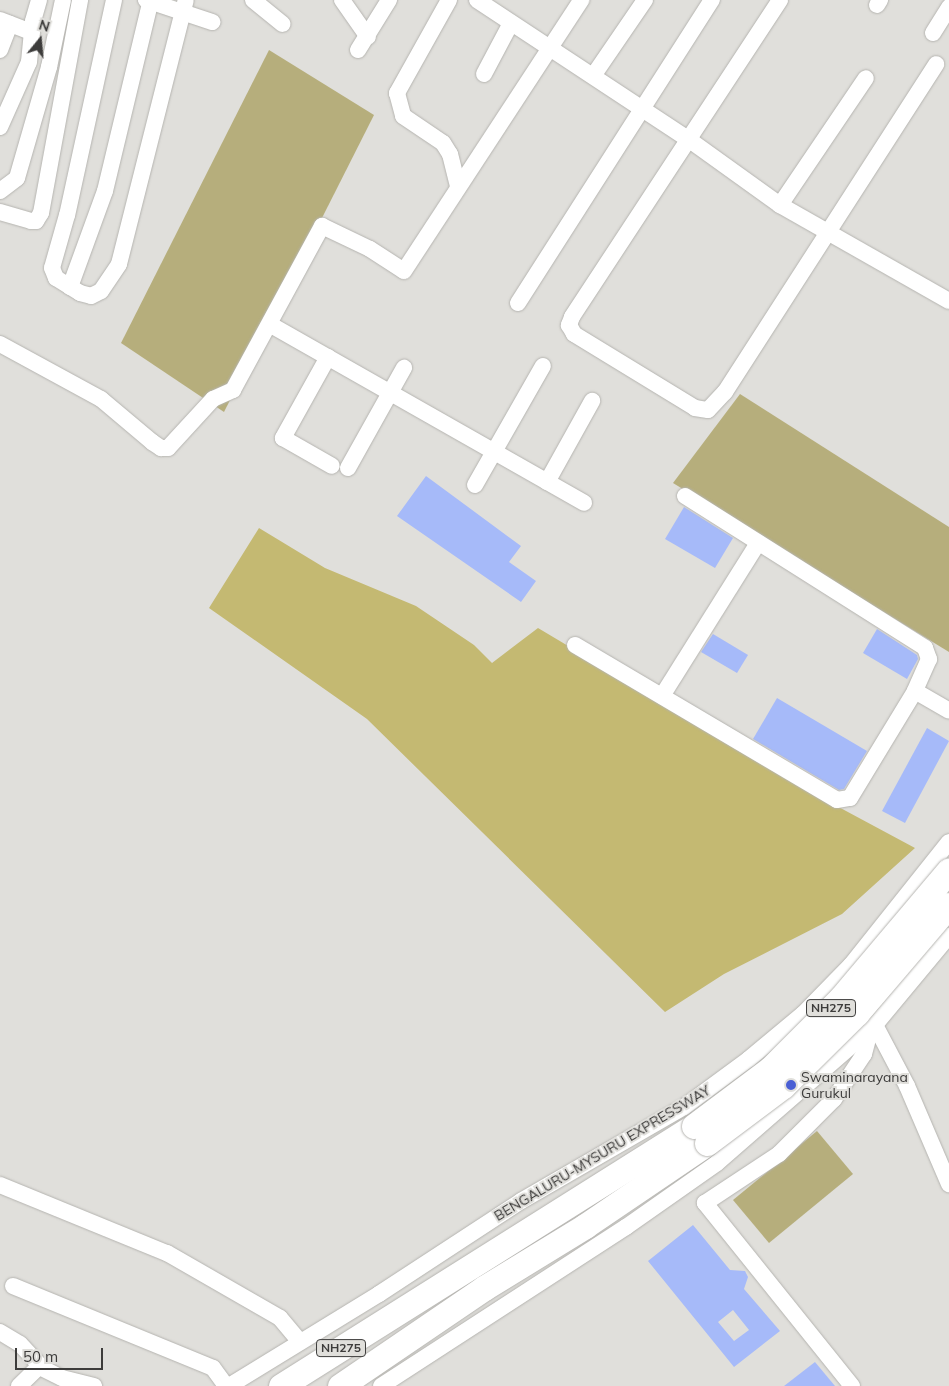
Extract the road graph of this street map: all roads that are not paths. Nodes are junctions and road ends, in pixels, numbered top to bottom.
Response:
1 (63, 0) edge
2 (80, 0) edge
3 (114, 0) edge
4 (149, 0) edge
5 (253, 0) edge
6 (342, 0) edge
7 (389, 0) edge
8 (449, 0) edge
9 (477, 0) edge
10 (581, 0) edge
11 (645, 0) edge
12 (712, 0) edge
13 (780, 0) edge
14 (37, 1) edge
15 (184, 5) edge
16 (949, 7) edge
17 (5, 22) edge
18 (212, 22) dead end
19 (510, 22) junction
20 (283, 24) dead end
21 (32, 32) junction
22 (932, 32) dead end
23 (368, 37) junction
24 (550, 47) junction
25 (0, 50) edge
26 (358, 50) dead end
27 (936, 64) dead end
28 (484, 74) dead end
29 (593, 76) junction
30 (866, 78) dead end
31 (644, 110) junction
32 (0, 127) edge
33 (688, 139) junction
34 (458, 187) junction
35 (0, 191) edge
36 (780, 205) junction
37 (0, 212) edge
38 (36, 221) junction
39 (63, 229) junction
40 (828, 234) junction
41 (70, 286) junction
42 (949, 302) edge
43 (518, 303) dead end
44 (271, 325) junction
45 (0, 344) edge
46 (328, 357) junction
47 (543, 366) dead end
48 (404, 368) dead end
49 (390, 393) junction
50 (592, 401) dead end
51 (494, 452) junction
52 (547, 482) junction
53 (475, 485) dead end
54 (685, 496) dead end
55 (584, 503) dead end
56 (758, 543) junction
57 (575, 645) dead end
58 (915, 691) junction
59 (662, 696) junction
60 (949, 711) edge
61 (949, 842) edge
62 (949, 870) edge
63 (949, 905) edge
64 (949, 936) edge
65 (873, 1027) junction
66 (725, 1077) junction
67 (768, 1119) junction
68 (701, 1135) junction
69 (949, 1184) edge
70 (0, 1185) edge
71 (13, 1286) dead end
72 (0, 1332) edge
73 (300, 1342) junction
74 (40, 1366) junction
75 (20, 1386) edge
76 (94, 1386) edge
77 (227, 1386) edge
78 (281, 1386) edge
79 (340, 1386) edge
80 (381, 1386) edge
81 (852, 1386) edge

1 - 35 street
2 - 38 street
3 - 39 street
4 - 15 street
4 - 41 street
5 - 20 street
6 - 23 street
7 - 23 street
8 - 34 street
9 - 19 street
10 - 24 street
11 - 29 street
12 - 31 street
13 - 33 street
14 - 21 street
15 - 18 street
15 - 41 street
16 - 22 street
17 - 21 street
17 - 25 street
19 - 24 street
19 - 28 street
21 - 32 street
23 - 26 street
24 - 29 street
24 - 34 street
27 - 40 street
29 - 31 street
30 - 36 street
31 - 33 street
31 - 43 street
33 - 36 street
33 - 40 street
34 - 44 street
36 - 40 street
37 - 38 street
38 - 39 street
39 - 41 street
40 - 42 street
44 - 45 street
44 - 46 street
46 - 49 street
46 - 49 street
47 - 51 street
48 - 49 street
49 - 51 street
50 - 52 street
51 - 52 street
51 - 53 street
52 - 55 street
54 - 56 street
56 - 58 street
56 - 59 street
57 - 59 street
58 - 59 street
58 - 60 street
61 - 66 street, BENGALURU-MYSURU EXPRESSWAY / NH275
62 - 68 highway, NH275, bridge
63 - 68 highway, NH275, bridge
64 - 65 street, NH275
65 - 67 street, NH275
65 - 69 street
65 - 81 street
66 - 67 street
66 - 73 street, BENGALURU-MYSURU EXPRESSWAY / NH275
67 - 80 street, NH275
68 - 78 highway, BENGALURU-MYSURU EXPRESSWAY / NH275
68 - 79 highway, NH275
70 - 73 street
71 - 77 street
72 - 74 street
73 - 77 street, BENGALURU-MYSURU EXPRESSWAY / NH275
74 - 75 street
74 - 76 street

